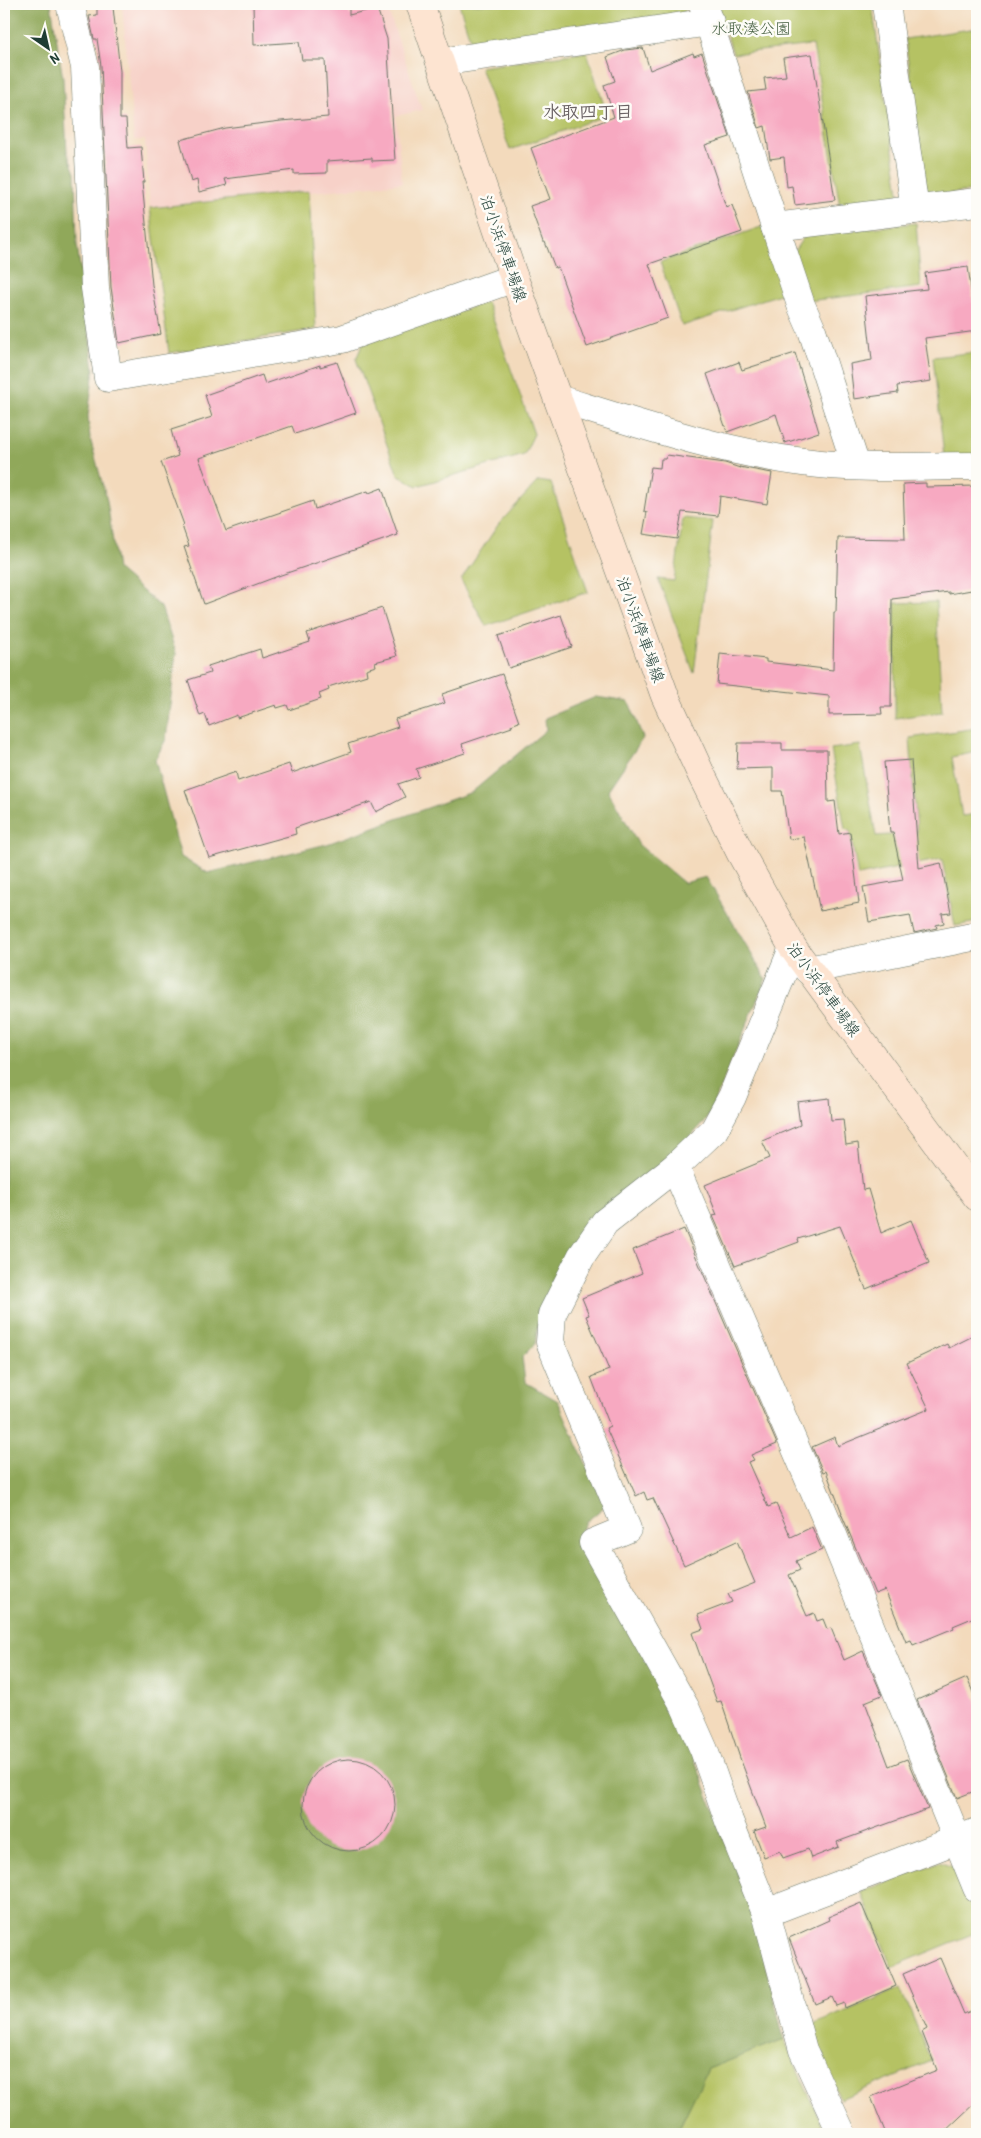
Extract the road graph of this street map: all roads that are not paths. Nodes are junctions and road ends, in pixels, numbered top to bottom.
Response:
1 (70, 4) edge
2 (420, 4) edge
3 (886, 4) edge
4 (706, 13) edge
5 (440, 62) junction
6 (977, 202) edge
7 (915, 210) junction
8 (775, 227) junction
9 (514, 278) junction
10 (558, 399) junction
11 (856, 466) junction
12 (977, 466) edge
13 (977, 936) edge
14 (800, 959) junction
15 (675, 1167) junction
16 (977, 1197) edge
17 (967, 1836) edge
18 (977, 1888) edge
19 (766, 1913) junction
20 (842, 2134) edge

1 - 9 street
2 - 5 main road, 泊小浜停車場線
3 - 7 street
4 - 5 street
4 - 8 street
5 - 9 main road, 泊小浜停車場線
6 - 7 street
7 - 8 street
8 - 11 street
9 - 10 main road, 泊小浜停車場線
10 - 11 street
10 - 14 main road, 泊小浜停車場線
11 - 12 street
13 - 14 street
14 - 15 street
14 - 16 main road, 泊小浜停車場線
15 - 17 street
15 - 19 street
17 - 18 street
17 - 19 street
19 - 20 street

